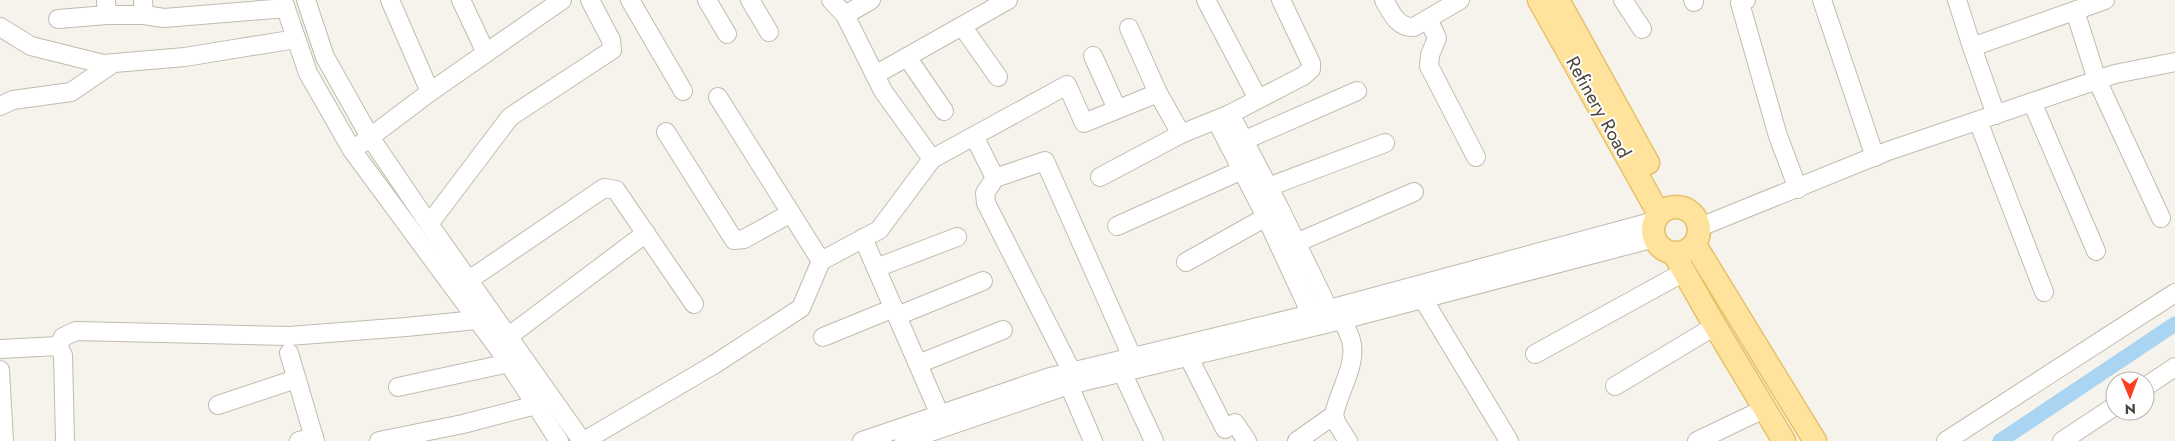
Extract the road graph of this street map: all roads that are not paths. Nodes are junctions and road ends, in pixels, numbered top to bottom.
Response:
1 (306, 0) edge
2 (390, 0) edge
3 (461, 0) edge
4 (590, 0) edge
5 (630, 0) edge
6 (707, 0) edge
7 (750, 0) edge
8 (831, 0) edge
9 (871, 0) edge
10 (1008, 0) edge
11 (1206, 0) edge
12 (1280, 0) edge
13 (1384, 0) edge
14 (1460, 0) edge
15 (1539, 0) edge
16 (1558, 0) edge
17 (1623, 0) edge
18 (1746, 0) edge
19 (1822, 0) edge
20 (1957, 0) edge
21 (2104, 0) edge
22 (552, 3) edge
23 (285, 4) edge
24 (106, 8) edge
25 (143, 8) edge
26 (2075, 11) junction
27 (845, 15) junction
28 (1428, 18) junction
29 (58, 19) dead end
30 (962, 26) junction
31 (0, 27) edge
32 (1129, 28) dead end
33 (1642, 29) dead end
34 (769, 32) dead end
35 (727, 34) dead end
36 (296, 38) junction
37 (1972, 47) junction
38 (486, 53) junction
39 (1093, 56) dead end
40 (907, 57) junction
41 (2175, 62) edge
42 (112, 64) junction
43 (875, 75) junction
44 (998, 77) dead end
45 (2097, 80) junction
46 (683, 91) dead end
47 (1357, 91) dead end
48 (430, 92) junction
49 (1158, 93) junction
50 (718, 96) dead end
51 (1258, 99) junction
52 (2032, 102) junction
53 (0, 106) edge
54 (1117, 109) junction
55 (944, 112) dead end
56 (1996, 115) junction
57 (1223, 117) junction
58 (1978, 120) junction
59 (666, 132) dead end
60 (1181, 134) junction
61 (974, 136) junction
62 (370, 137) junction
63 (1245, 140) junction
64 (1385, 143) dead end
65 (352, 150) junction
66 (1476, 157) dead end
67 (1875, 157) junction
68 (932, 159) junction
69 (1242, 170) junction
70 (995, 178) junction
71 (1100, 178) dead end
72 (1268, 187) junction
73 (1798, 189) junction
74 (1414, 192) dead end
75 (791, 213) junction
76 (1266, 217) junction
77 (2161, 218) dead end
78 (1660, 220) junction
79 (429, 224) junction
80 (1117, 226) dead end
81 (646, 233) junction
82 (1697, 236) junction
83 (957, 237) dead end
84 (863, 238) junction
85 (1296, 243) junction
86 (2096, 251) dead end
87 (821, 261) junction
88 (1186, 262) dead end
89 (1679, 263) junction
90 (876, 268) junction
91 (469, 280) junction
92 (984, 281) dead end
93 (2044, 292) dead end
94 (2175, 294) edge
95 (1423, 299) junction
96 (694, 304) dead end
97 (1336, 311) junction
98 (895, 312) junction
99 (1311, 314) junction
100 (476, 320) junction
101 (1715, 326) junction
102 (1004, 330) dead end
103 (508, 336) junction
104 (823, 337) dead end
105 (58, 346) junction
106 (0, 349) edge
107 (289, 353) dead end
108 (1535, 354) dead end
109 (1188, 356) junction
110 (509, 363) junction
111 (918, 364) junction
112 (1131, 366) junction
113 (2175, 367) edge
114 (0, 370) edge
115 (1070, 378) junction
116 (296, 379) junction
117 (2155, 380) edge
118 (1615, 386) dead end
119 (398, 387) dead end
120 (218, 405) dead end
121 (536, 405) junction
122 (1764, 409) junction
123 (2105, 413) edge
124 (1334, 415) junction
125 (937, 426) edge
126 (310, 440) edge
127 (4, 441) edge
128 (65, 441) edge
129 (379, 441) edge
130 (559, 441) edge
131 (583, 441) edge
132 (862, 441) edge
133 (904, 441) edge
134 (1093, 441) edge
135 (1154, 441) edge
136 (1247, 441) edge
137 (1297, 441) edge
138 (1348, 441) edge
139 (1509, 441) edge
140 (1697, 441) edge
141 (1784, 441) edge
142 (1815, 441) edge
143 (1946, 441) edge
144 (2062, 441) edge

1 - 62 street
2 - 48 street
3 - 38 street
4 - 79 street
5 - 46 street
6 - 35 street
7 - 34 street
8 - 27 street
9 - 27 street
10 - 30 street
11 - 51 street
12 - 51 street
13 - 28 street
14 - 28 street
15 - 78 main road, Refinery Road
16 - 78 main road, Refinery Road
17 - 33 street
18 - 73 street
19 - 67 street
20 - 37 street
21 - 26 street
22 - 38 street
23 - 25 street
23 - 36 street
24 - 25 street
24 - 29 street
26 - 37 street
26 - 45 street
27 - 43 street
28 - 66 street
30 - 40 street
30 - 44 street
31 - 42 street
32 - 49 street
36 - 42 street
36 - 65 street
37 - 56 street
38 - 48 street
39 - 54 street
40 - 43 street
40 - 55 street
41 - 45 street
42 - 53 street
43 - 68 street
45 - 52 street
45 - 77 street
47 - 63 street
48 - 62 street
49 - 54 street
49 - 60 street
50 - 75 street
51 - 57 street
52 - 56 street
52 - 86 street
54 - 61 street
56 - 58 street
57 - 60 street
57 - 63 street
57 - 69 street
58 - 67 street
58 - 93 street
59 - 75 street
60 - 71 street
61 - 68 street
61 - 70 street
62 - 65 street
62 - 79 street
63 - 72 street
64 - 72 street
65 - 100 street
67 - 73 street
68 - 84 street
69 - 76 street
69 - 80 street
70 - 112 street
70 - 115 street
72 - 85 street
73 - 82 street
74 - 85 street
75 - 87 street
76 - 88 street
76 - 99 street
78 - 82 main road
78 - 89 main road
78 - 95 street
78 - 97 street
79 - 91 street
81 - 91 street
81 - 96 street
81 - 103 street
82 - 89 main road
82 - 142 main road
83 - 90 street
84 - 87 street
84 - 90 street
85 - 97 street
87 - 131 street
89 - 101 main road
89 - 108 street
90 - 98 street
91 - 103 street
92 - 98 street
94 - 143 street
95 - 97 street
95 - 139 street
97 - 99 street
97 - 109 street
97 - 124 street
98 - 104 street
98 - 111 street
99 - 112 street
100 - 105 street
100 - 110 street
101 - 118 street
101 - 122 main road
102 - 111 street
103 - 131 street
105 - 106 street
105 - 128 street
107 - 116 street
109 - 112 street
109 - 136 street
110 - 119 street
110 - 121 street
111 - 125 street
112 - 115 street
112 - 135 street
113 - 117 street
114 - 127 street
115 - 125 street
115 - 134 street
116 - 120 street
116 - 126 street
121 - 129 street
121 - 130 street
122 - 140 street
122 - 141 main road
123 - 144 street
124 - 137 street
124 - 138 street
125 - 132 street
125 - 133 street

